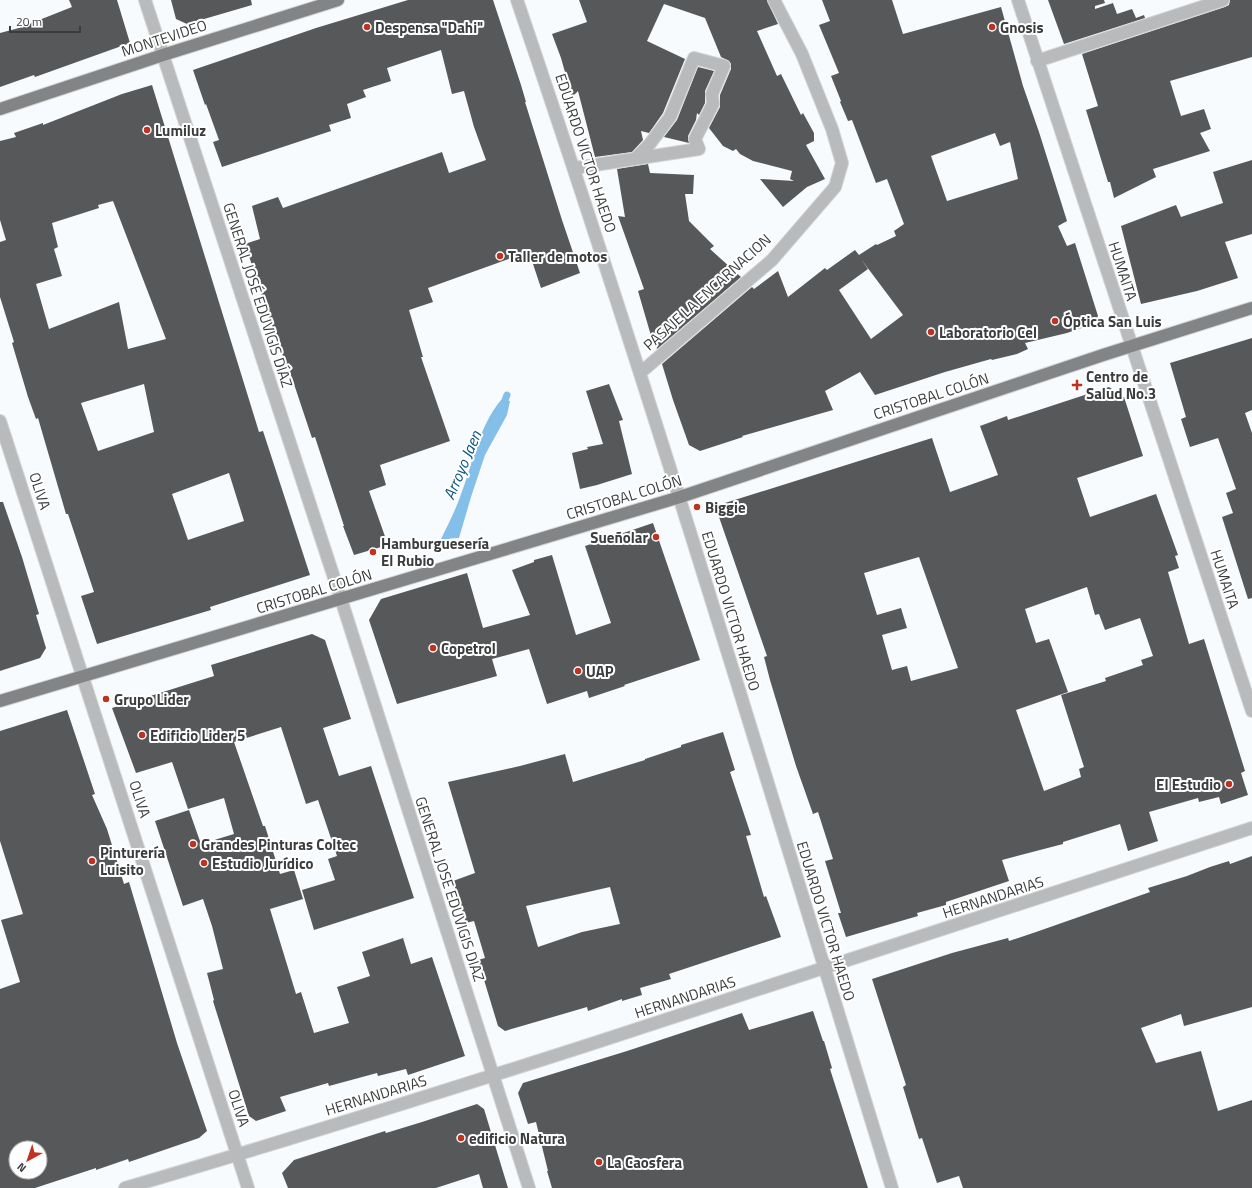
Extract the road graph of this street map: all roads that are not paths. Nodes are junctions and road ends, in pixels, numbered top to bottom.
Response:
1 (146, 0) edge
2 (338, 0) edge
3 (517, 0) edge
4 (774, 0) edge
5 (1018, 0) edge
6 (1223, 0) edge
7 (163, 54) junction
8 (1037, 61) junction
9 (0, 109) edge
10 (636, 159) junction
11 (575, 168) junction
12 (1252, 308) edge
13 (1131, 346) junction
14 (640, 373) junction
15 (0, 421) edge
16 (680, 496) junction
17 (341, 599) junction
18 (84, 676) junction
19 (0, 701) edge
20 (1252, 711) edge
21 (1252, 828) edge
22 (824, 969) junction
23 (493, 1075) junction
24 (238, 1155) junction
25 (124, 1188) edge
26 (248, 1188) edge
27 (529, 1188) edge
28 (892, 1188) edge

1 - 7 street, GENERAL JOSÉ EDUVIGIS DÍAZ
2 - 7 main road, MONTEVIDEO
3 - 11 street, EDUARDO VICTOR HAEDO
4 - 14 street, PASAJE LA ENCARNACION
5 - 8 street, HUMAITA
6 - 8 street
7 - 9 main road, MONTEVIDEO
7 - 17 street, GENERAL JOSÉ EDUVIGIS DÍAZ
8 - 13 street, HUMAITA
10 - 10 street
10 - 11 street
11 - 14 street, EDUARDO VICTOR HAEDO
12 - 13 main road, CRISTOBAL COLÓN
13 - 16 main road, CRISTOBAL COLÓN
13 - 20 street, HUMAITA
14 - 16 street, EDUARDO VICTOR HAEDO
15 - 18 street, OLIVA
16 - 17 main road, CRISTOBAL COLÓN
16 - 22 street, EDUARDO VICTOR HAEDO
17 - 18 main road, CRISTOBAL COLÓN
17 - 23 street, GENERAL JOSE EDUVIGIS DIAZ
18 - 19 main road, CRISTOBAL COLÓN
18 - 24 street, OLIVA
21 - 22 street, HERNANDARIAS
22 - 23 street, HERNANDARIAS
22 - 28 street, EDUARDO VICTOR HAEDO
23 - 24 street, HERNANDARIAS
23 - 27 street, GENERAL JOSE EDUVIGIS DIAZ
24 - 25 street, HERNANDARIAS
24 - 26 street, OLIVA

